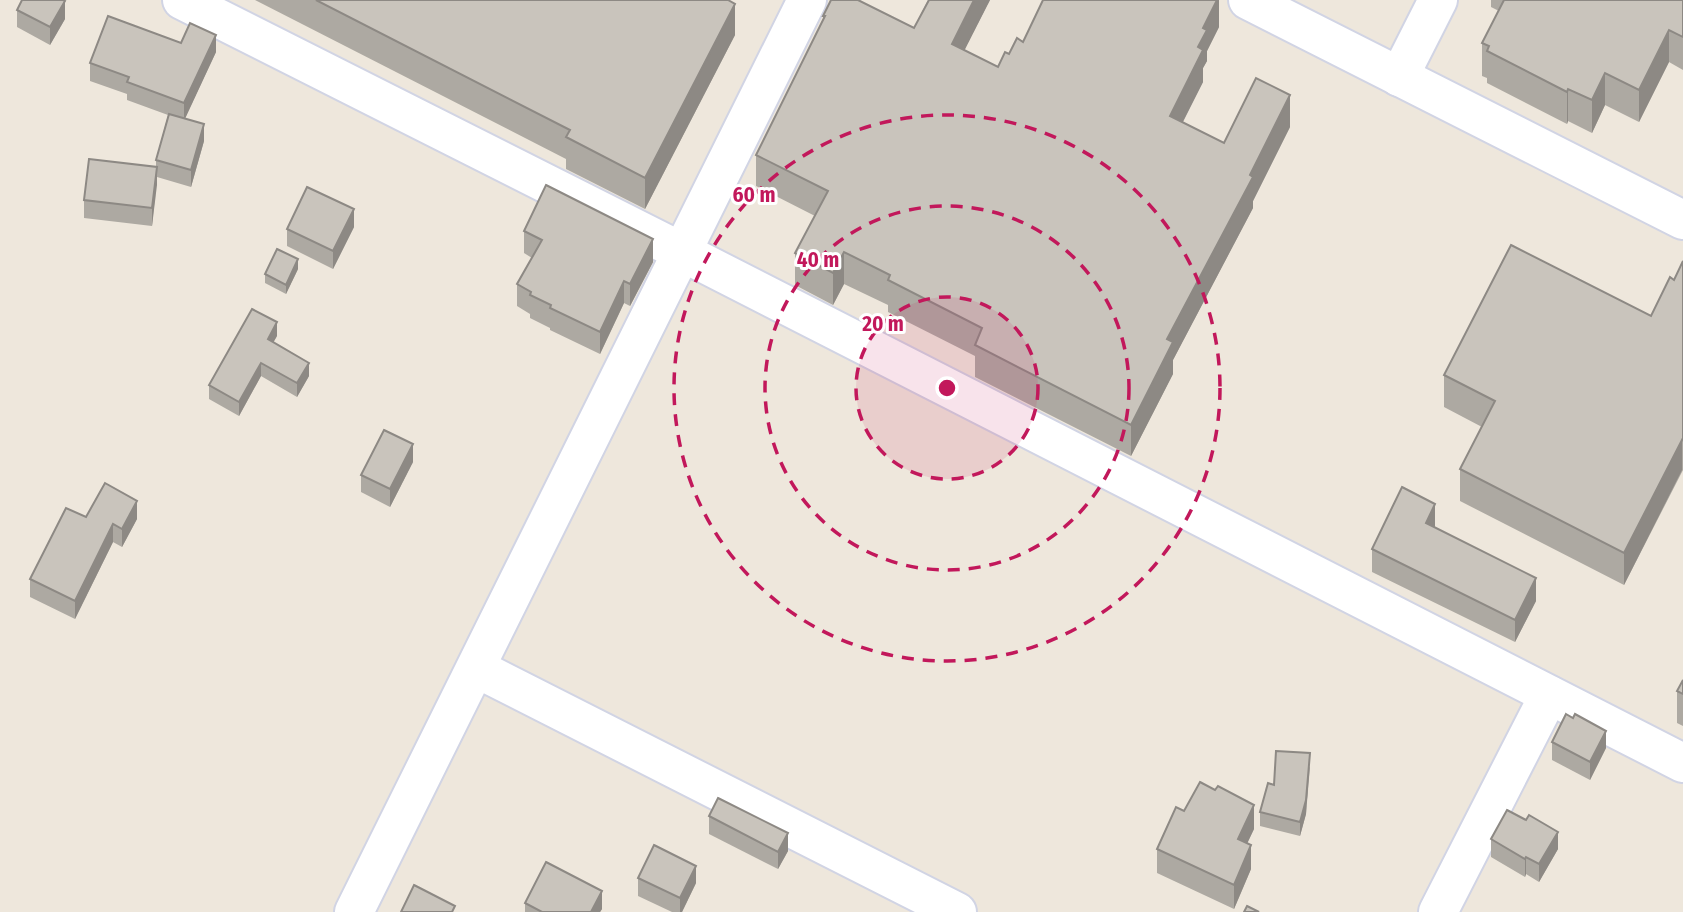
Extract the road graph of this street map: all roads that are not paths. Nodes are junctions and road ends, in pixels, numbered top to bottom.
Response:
1 (182, 0) edge
2 (807, 0) edge
3 (1248, 0) edge
4 (1438, 0) edge
5 (1399, 77) junction
6 (1683, 220) edge
7 (682, 252) junction
8 (475, 668) junction
9 (1549, 695) junction
10 (1683, 763) edge
11 (354, 912) edge
12 (957, 912) edge
13 (1438, 912) edge

1 - 7 street
2 - 7 street
3 - 5 street
4 - 5 street
5 - 6 street
7 - 8 street
7 - 9 street
8 - 11 street
8 - 12 street
9 - 10 street
9 - 13 street

